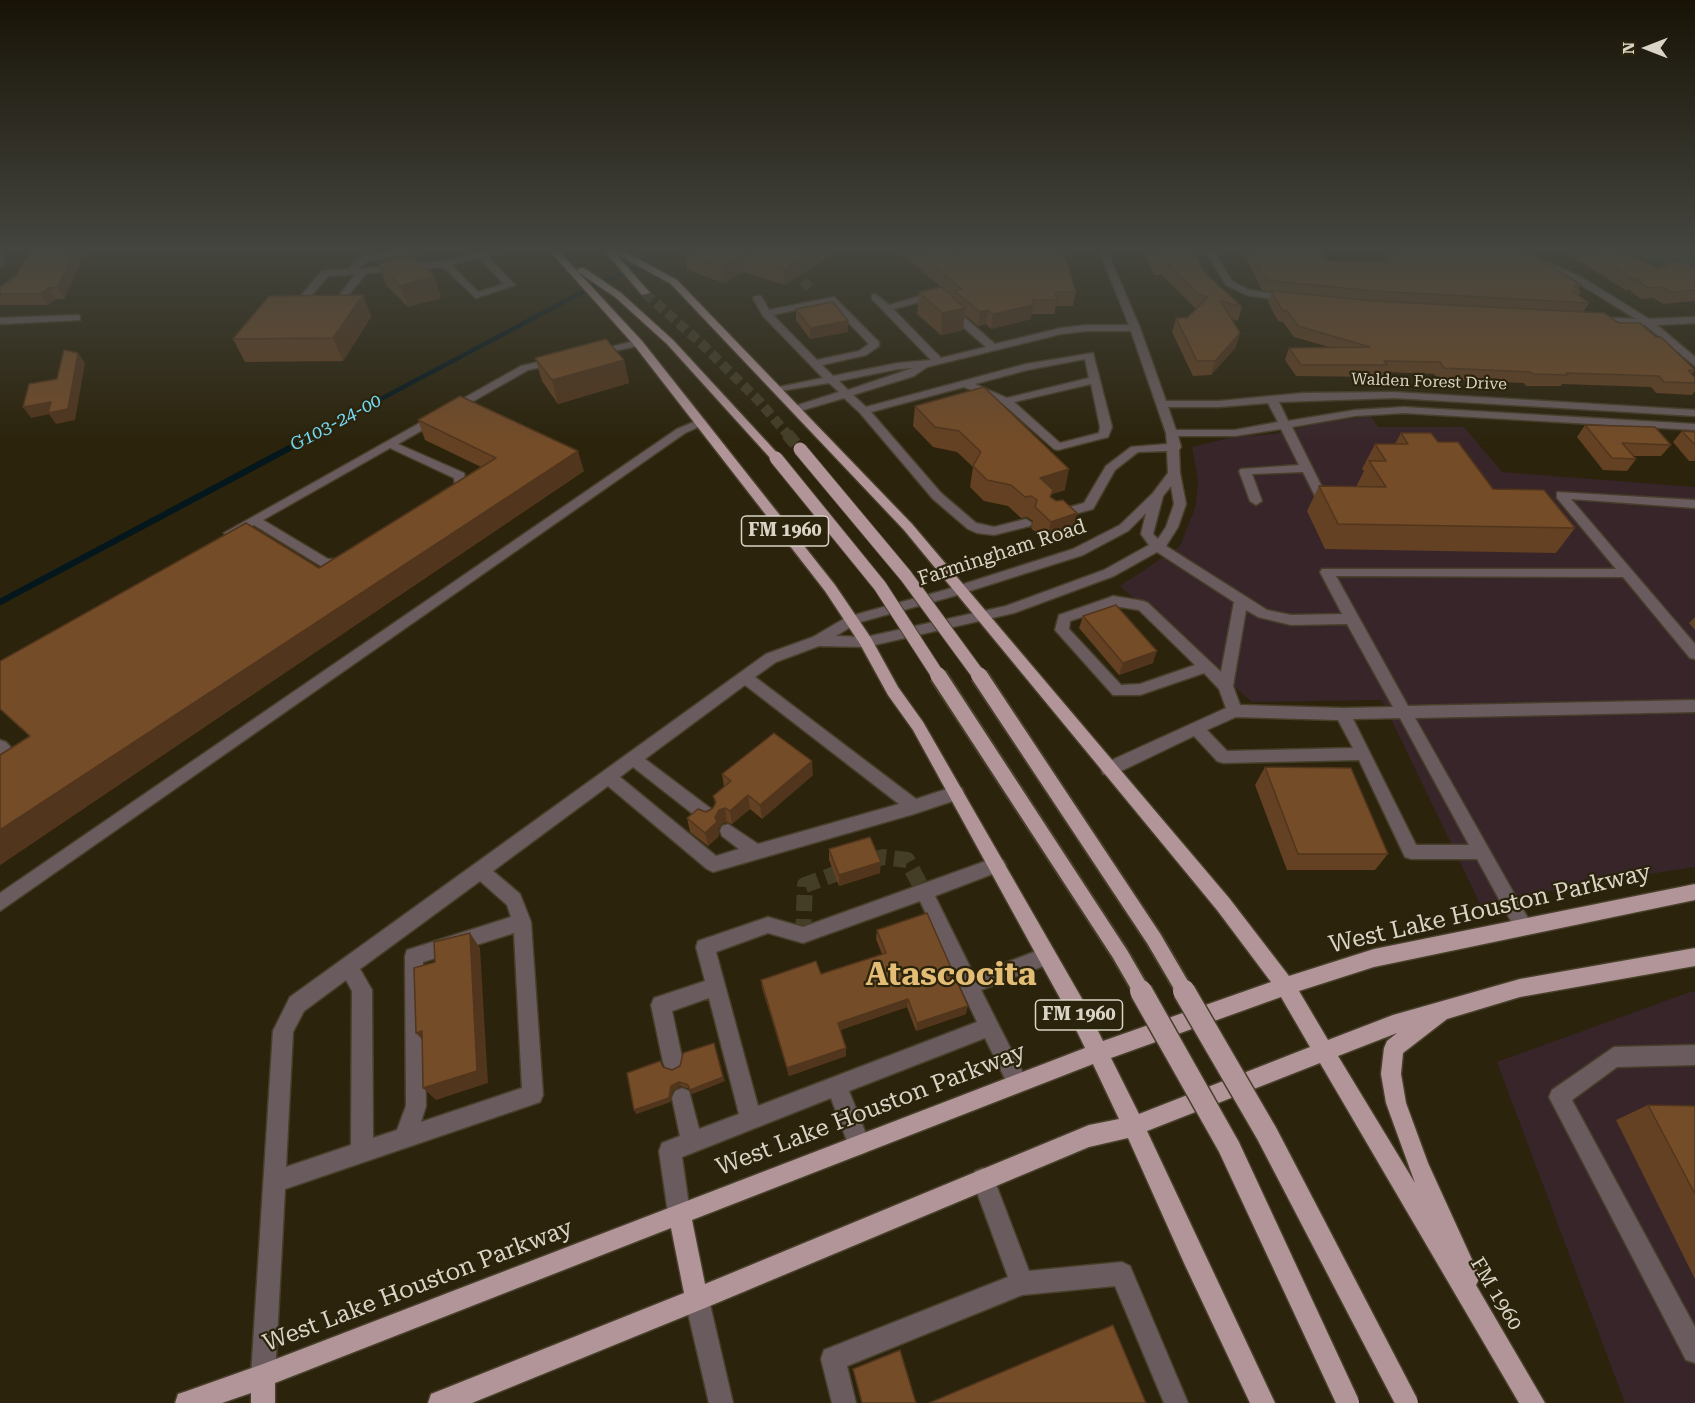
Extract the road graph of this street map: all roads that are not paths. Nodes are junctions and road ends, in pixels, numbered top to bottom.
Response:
1 (614, 315) edge
2 (641, 315) edge
3 (706, 315) edge
4 (766, 315) edge
5 (847, 315) edge
6 (894, 315) edge
7 (956, 315) edge
8 (1130, 315) edge
9 (1637, 315) edge
10 (77, 318) dead end
11 (1580, 319) edge
12 (1695, 320) edge
13 (0, 321) edge
14 (1648, 322) junction
15 (1135, 328) junction
16 (638, 343) junction
17 (994, 349) junction
18 (1034, 352) junction
19 (939, 362) junction
20 (1695, 363) edge
21 (814, 364) junction
22 (928, 364) junction
23 (830, 379) junction
24 (1094, 380) junction
25 (966, 384) junction
26 (778, 390) junction
27 (846, 394) junction
28 (1425, 396) junction
29 (1272, 399) junction
30 (1006, 401) junction
31 (1162, 404) junction
32 (796, 409) junction
33 (1433, 410) junction
34 (864, 411) junction
35 (1695, 413) edge
36 (701, 422) junction
37 (1286, 425) junction
38 (1695, 428) edge
39 (1172, 433) junction
40 (390, 444) junction
41 (1175, 447) junction
42 (800, 449) tunnel mouth
43 (1308, 468) junction
44 (1174, 473) junction
45 (1157, 496) junction
46 (1321, 497) edge
47 (1256, 501) dead end
48 (1695, 504) edge
49 (442, 506) edge
50 (1053, 516) edge
51 (255, 519) junction
52 (1026, 523) dead end
53 (214, 542) edge
54 (1157, 546) junction
55 (354, 562) edge
56 (1626, 573) junction
57 (960, 589) junction
58 (1241, 600) junction
59 (982, 617) junction
60 (1352, 619) junction
61 (852, 620) junction
62 (818, 641) junction
63 (866, 642) junction
64 (1695, 654) edge
65 (1206, 667) junction
66 (745, 677) junction
67 (1226, 686) junction
68 (1695, 706) edge
69 (1234, 711) junction
70 (1404, 712) junction
71 (1343, 714) junction
72 (1197, 729) junction
73 (0, 746) edge
74 (1364, 754) junction
75 (634, 759) junction
76 (0, 766) edge
77 (1109, 769) junction
78 (608, 777) junction
79 (956, 793) junction
80 (914, 807) junction
81 (708, 816) edge
82 (728, 831) dead end
83 (756, 852) junction
84 (1481, 852) junction
85 (997, 865) junction
86 (480, 870) junction
87 (924, 892) junction
88 (1695, 892) edge
89 (0, 903) edge
90 (522, 922) junction
91 (1523, 926) junction
92 (1047, 956) junction
93 (1695, 957) edge
94 (349, 967) junction
95 (969, 986) junction
96 (1285, 986) junction
97 (715, 987) junction
98 (1448, 1009) junction
99 (989, 1028) junction
100 (1098, 1052) junction
101 (1326, 1052) junction
102 (1695, 1055) edge
103 (673, 1062) dead end
104 (1017, 1082) junction
105 (837, 1086) junction
106 (682, 1098) dead end
107 (751, 1119) junction
108 (1134, 1126) junction
109 (405, 1139) junction
110 (692, 1143) junction
111 (859, 1144) junction
112 (362, 1153) junction
113 (983, 1179) junction
114 (274, 1182) junction
115 (679, 1213) junction
116 (1022, 1283) junction
117 (697, 1300) junction
118 (1502, 1351) junction
119 (1695, 1351) edge
120 (263, 1376) junction
121 (187, 1403) edge
122 (263, 1403) edge
123 (440, 1403) edge
124 (721, 1403) edge
125 (844, 1403) edge
126 (1176, 1403) edge
127 (1263, 1403) edge
128 (1348, 1403) edge
129 (1407, 1403) edge
130 (1533, 1403) edge

1 - 16 main road, FM 1960 / FM 1960
2 - 128 main road, FM 1960, bridge
3 - 26 main road, FM 1960 / FM 1960
4 - 21 street
5 - 21 street
6 - 19 street
7 - 17 street
8 - 15 street
9 - 14 street
10 - 13 street
11 - 14 street
12 - 14 street
14 - 20 street
15 - 18 street
15 - 31 street
16 - 36 main road, FM 1960 / FM 1960
16 - 40 street
17 - 18 street
17 - 19 street
18 - 24 street
18 - 25 street
19 - 22 street
21 - 23 street
22 - 23 street
22 - 27 street
23 - 26 street
23 - 27 street
24 - 30 street
24 - 30 street
25 - 30 street
25 - 34 street
26 - 32 main road, FM 1960 / FM 1960
27 - 32 street
27 - 34 street
28 - 29 street, Walden Forest Drive
28 - 33 street
28 - 35 street, Walden Forest Drive
29 - 31 street, Walden Forest Drive
29 - 37 street
31 - 39 street
32 - 57 main road, FM 1960 / FM 1960
33 - 37 street, Walden Forest Drive
33 - 38 street, Walden Forest Drive
34 - 52 street
36 - 61 main road, FM 1960 / FM 1960
36 - 89 street
37 - 39 street, Walden Forest Drive
37 - 43 street
39 - 41 street
40 - 49 street
40 - 51 street
41 - 44 street
41 - 50 street
42 - 129 main road, FM 1960, bridge
43 - 46 street
43 - 47 street
44 - 45 street, Farmingham Road
44 - 54 street
45 - 54 street
45 - 57 street, Farmingham Road
48 - 56 street
51 - 53 street
51 - 55 street
54 - 58 street
54 - 59 street
56 - 60 street
56 - 64 street
57 - 59 main road, FM 1960 / FM 1960
57 - 61 street, Farmingham Road
58 - 60 street
58 - 67 street
59 - 63 street
59 - 77 main road, FM 1960 / FM 1960
60 - 70 street
61 - 62 street, Farmingham Road
61 - 63 main road, FM 1960 / FM 1960
62 - 63 street
62 - 66 street
63 - 79 main road, FM 1960 / FM 1960
65 - 65 street
65 - 67 street
66 - 75 street
66 - 80 street
67 - 69 street
68 - 70 street
69 - 71 street
69 - 72 street
70 - 71 street
70 - 84 street
71 - 74 street
72 - 74 street
72 - 77 street
73 - 76 street
74 - 84 street
75 - 78 street
75 - 81 street
77 - 96 main road, FM 1960 / FM 1960
78 - 83 street
78 - 86 street
79 - 80 street
79 - 85 main road, FM 1960 / FM 1960
80 - 83 street
82 - 83 street
84 - 91 street
85 - 87 street
85 - 92 main road, FM 1960 / FM 1960
86 - 90 street
86 - 94 street
87 - 95 street
87 - 97 street
88 - 91 main road, West Lake Houston Parkway
90 - 109 street
90 - 109 street
91 - 96 main road, West Lake Houston Parkway
92 - 95 street
92 - 100 main road, FM 1960 / FM 1960
93 - 98 main road
94 - 112 street
94 - 114 street
95 - 99 street
96 - 100 main road, West Lake Houston Parkway
96 - 101 main road, FM 1960 / FM 1960
97 - 103 street
97 - 107 street
98 - 101 main road
98 - 118 main road
99 - 104 street
99 - 105 street
100 - 104 main road, West Lake Houston Parkway
100 - 108 main road, FM 1960 / FM 1960
101 - 108 main road
101 - 118 main road, FM 1960 / FM 1960
102 - 119 street
104 - 111 main road, West Lake Houston Parkway
105 - 107 street
105 - 111 street
106 - 110 street
107 - 110 street
108 - 113 main road
108 - 127 main road, FM 1960 / FM 1960
109 - 112 street
110 - 115 street
111 - 115 main road, West Lake Houston Parkway
112 - 114 street
113 - 116 street
113 - 117 main road
114 - 120 street
115 - 117 main road
115 - 120 main road, West Lake Houston Parkway
116 - 125 street
116 - 126 street
117 - 123 main road
117 - 124 street
118 - 130 main road, FM 1960 / FM 1960
120 - 121 main road, West Lake Houston Parkway
120 - 122 main road

